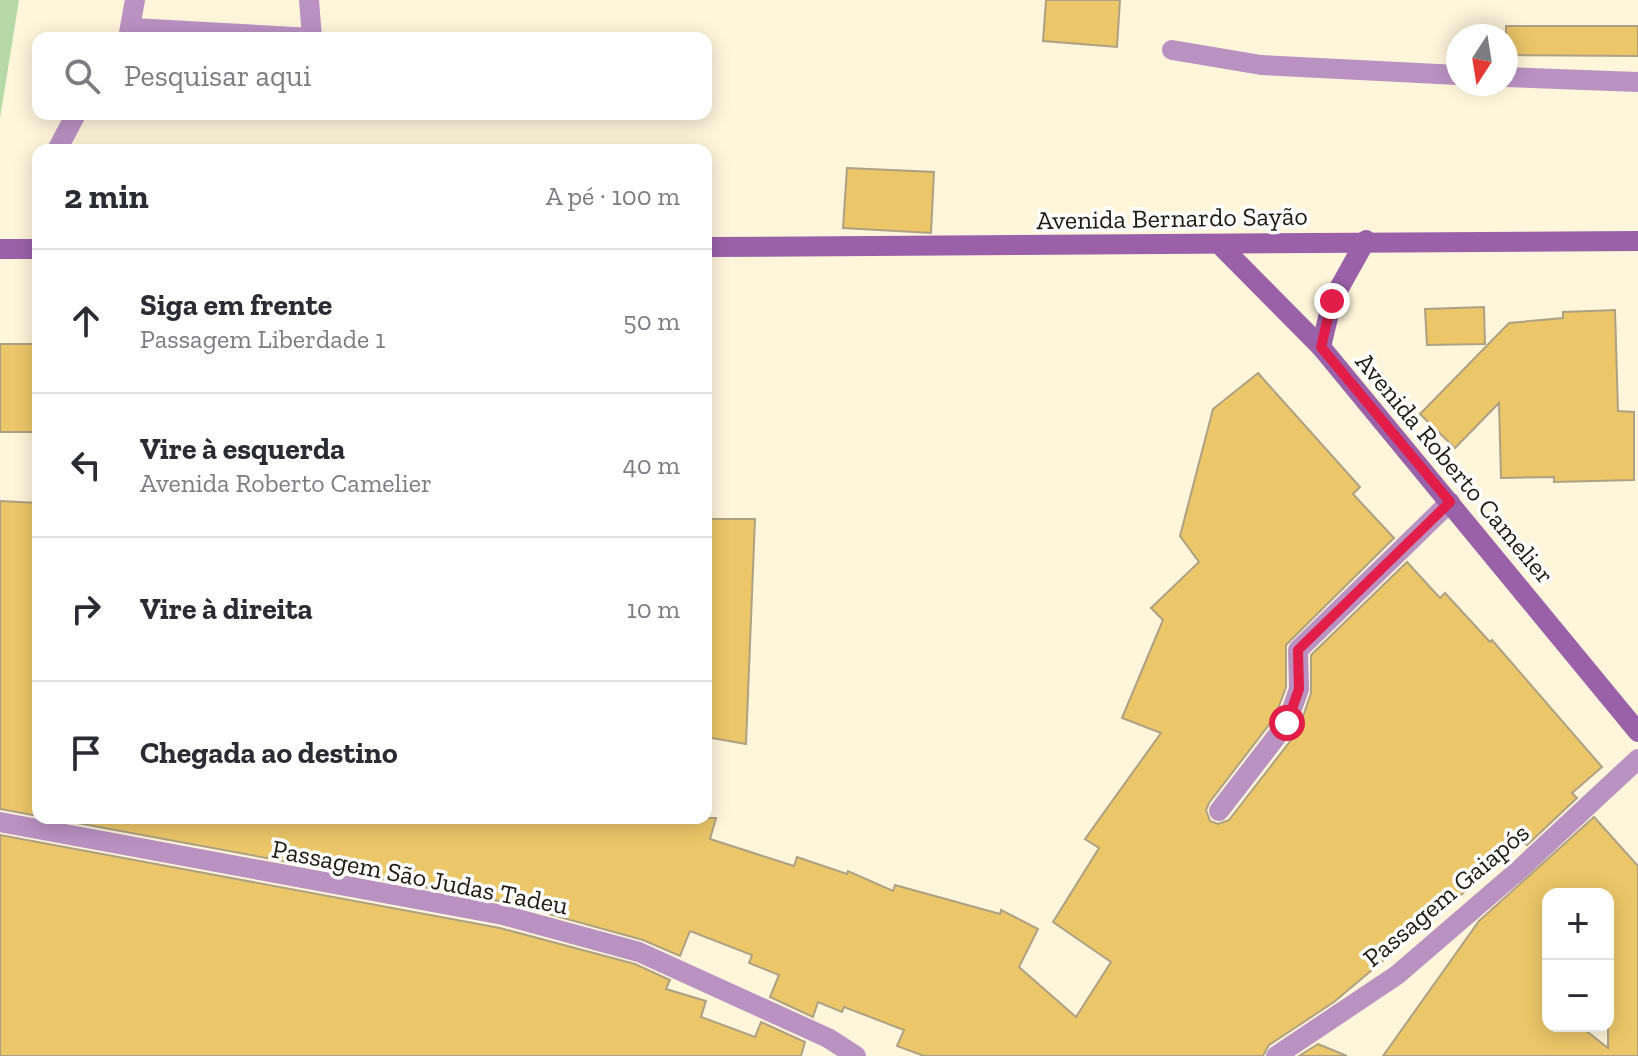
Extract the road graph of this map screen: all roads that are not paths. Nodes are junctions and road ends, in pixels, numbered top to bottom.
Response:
1 (135, 0) edge
2 (309, 0) edge
3 (131, 32) edge
4 (312, 32) edge
5 (1172, 50) dead end
6 (1446, 74) edge
7 (1518, 77) edge
8 (1638, 82) edge
9 (73, 120) edge
10 (60, 144) edge
11 (1366, 240) junction
12 (1638, 241) edge
13 (1221, 246) junction
14 (712, 247) edge
15 (0, 249) edge
16 (32, 249) edge
17 (1321, 347) junction
18 (1450, 502) junction
19 (1638, 732) edge
20 (1638, 759) edge
21 (1219, 811) dead end
22 (0, 822) edge
23 (856, 1056) edge
24 (1276, 1056) edge

1 - 3 street
2 - 4 street
5 - 6 street
7 - 8 street
9 - 10 street
11 - 12 main road, Avenida Bernardo Sayão
11 - 13 main road, Avenida Bernardo Sayão
11 - 17 main road
13 - 14 main road, Avenida Bernardo Sayão
13 - 17 main road, Avenida Roberto Camelier
15 - 16 main road
17 - 18 main road, Avenida Roberto Camelier
18 - 19 main road, Avenida Roberto Camelier
18 - 21 street
20 - 24 street, Passagem Gaiapós
22 - 23 street, Passagem São Judas Tadeu

